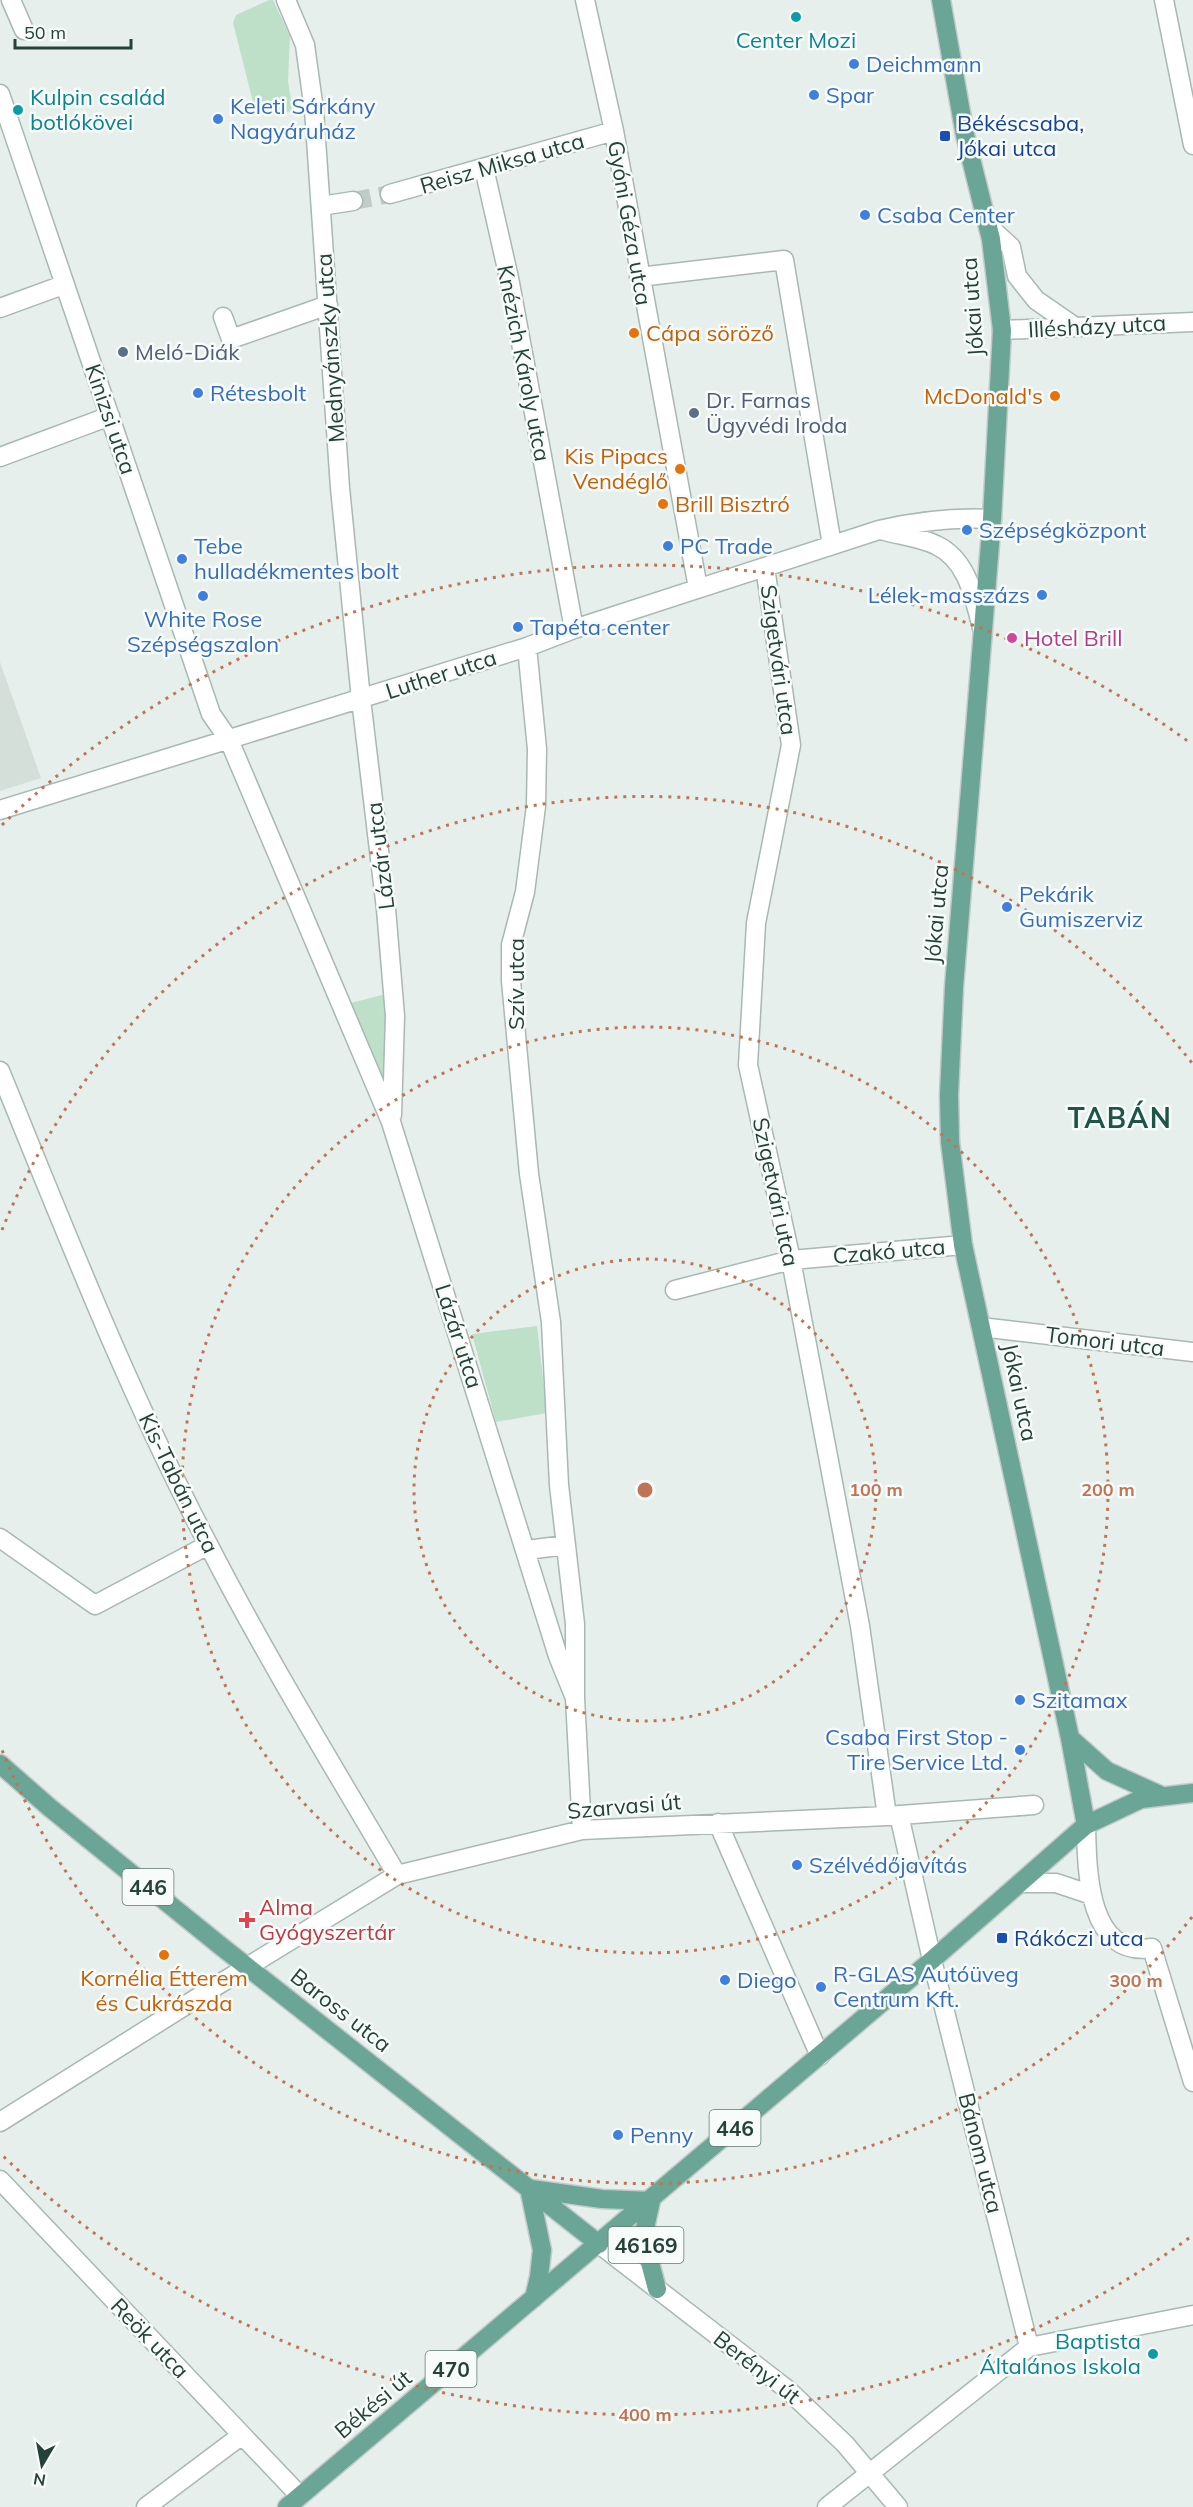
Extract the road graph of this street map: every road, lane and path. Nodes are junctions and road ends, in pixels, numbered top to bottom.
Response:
1 (11, 0) edge
2 (286, 0) edge
3 (585, 0) edge
4 (941, 0) edge
5 (1164, 0) edge
6 (24, 30) dead end
7 (0, 94) edge
8 (614, 131) junction
9 (1193, 145) edge
10 (484, 168) junction
11 (390, 195) tunnel mouth
12 (353, 201) tunnel mouth
13 (321, 206) junction
14 (988, 226) junction
15 (639, 277) junction
16 (63, 285) junction
17 (328, 305) junction
18 (0, 308) edge
19 (223, 317) dead end
20 (1193, 321) edge
21 (1075, 327) junction
22 (1002, 330) junction
23 (110, 416) junction
24 (0, 457) edge
25 (992, 519) junction
26 (879, 530) junction
27 (832, 545) junction
28 (765, 567) junction
29 (698, 588) junction
30 (574, 628) junction
31 (983, 633) junction
32 (527, 647) junction
33 (361, 699) junction
34 (229, 740) junction
35 (0, 810) edge
36 (0, 1071) edge
37 (391, 1122) junction
38 (963, 1245) junction
39 (791, 1260) junction
40 (675, 1290) dead end
41 (551, 1322) joint
42 (981, 1327) junction
43 (1193, 1352) edge
44 (0, 1538) edge
45 (208, 1545) junction
46 (566, 1545) junction
47 (527, 1550) junction
48 (574, 1698) junction
49 (1070, 1738) junction
50 (0, 1764) edge
51 (1193, 1793) edge
52 (1162, 1796) junction
53 (1034, 1804) dead end
54 (893, 1815) junction
55 (718, 1823) junction
56 (1086, 1825) junction
57 (582, 1830) junction
58 (397, 1875) junction
59 (1020, 1883) junction
60 (1092, 1895) junction
61 (932, 1960) junction
62 (247, 1967) junction
63 (820, 2056) junction
64 (1193, 2082) edge
65 (0, 2122) edge
66 (0, 2181) edge
67 (529, 2188) junction
68 (651, 2201) junction
69 (599, 2244) junction
70 (657, 2289) junction
71 (534, 2298) junction
72 (1193, 2315) edge
73 (1029, 2347) junction
74 (242, 2435) junction
75 (871, 2472) junction
76 (293, 2501) edge
77 (146, 2507) edge
78 (826, 2507) edge
79 (898, 2507) edge

1 - 6 street
2 - 13 street, Mednyánszky utca
3 - 8 street, Gyóni Géza utca
4 - 14 main road, Jókai utca
5 - 9 street
7 - 16 street, Kinizsi utca
8 - 10 street, Reisz Miksa utca
8 - 15 street, Gyóni Géza utca
10 - 11 street, Reisz Miksa utca
10 - 30 street, Knézich Károly utca
12 - 13 street
13 - 17 street, Mednyánszky utca
14 - 21 street
14 - 22 main road, Jókai utca
15 - 27 street
15 - 29 street, Gyóni Géza utca
16 - 18 street
16 - 23 street, Kinizsi utca
17 - 19 street
17 - 33 street, Mednyánszky utca
20 - 21 street, Illésházy utca
21 - 22 street, Illésházy utca
22 - 25 main road, Jókai utca
23 - 24 street
23 - 34 street, Kinizsi utca
25 - 26 street, Luther utca
25 - 31 main road, Jókai utca
26 - 27 street, Luther utca
26 - 31 street
27 - 28 street, Luther utca
28 - 29 street, Luther utca
28 - 39 street, Szigetvári utca
29 - 30 street, Luther utca
30 - 32 street, Luther utca
31 - 38 main road, Jókai utca
32 - 33 street, Luther utca
32 - 41 street, Szív utca
33 - 34 street, Luther utca
33 - 37 street, Lázár utca
34 - 35 street, Luther utca
34 - 37 street, Lázár utca
36 - 45 street, Kis-Tabán utca
37 - 47 street, Lázár utca
38 - 39 street, Czakó utca
38 - 42 main road, Jókai utca
39 - 40 street, Czakó utca
39 - 54 street, Szigetvári utca
41 - 46 street, Lázár utca
42 - 43 street, Tomori utca
42 - 49 main road, Jókai utca
44 - 45 street
45 - 58 street, Kis-Tabán utca
46 - 47 street
46 - 48 street, Lázár utca
47 - 48 street, Lázár utca
48 - 57 street, Lázár utca
49 - 52 main road
49 - 56 main road, Jókai utca
50 - 62 main road, Baross utca / 446
51 - 52 main road, 446
52 - 56 main road, 446
53 - 54 street, Szarvasi út
54 - 55 street, Szarvasi út
54 - 61 street, Szigetvári utca
55 - 57 street, Szarvasi út
55 - 63 street
56 - 59 main road, 446
56 - 60 street
57 - 58 street, Szarvasi út
58 - 62 street, Szarvasi út
59 - 60 street
59 - 61 main road, 446
60 - 64 street
61 - 63 main road, 446
61 - 73 street, Bánom utca
62 - 65 street, Szarvasi út
62 - 67 main road, Baross utca / 446
63 - 68 main road, 446
66 - 74 street, Reök utca
67 - 68 main road, 446
67 - 69 main road, Baross utca / 446
67 - 71 main road
68 - 69 main road, 446
68 - 70 main road, 46169
69 - 70 street, Berényi út / 46169
69 - 71 main road, Békési út / 470
70 - 75 street, Berényi út / 46169
71 - 76 main road, Békési út / 470
72 - 73 street
73 - 75 street
74 - 76 street, Reök utca
74 - 77 street
75 - 78 street
75 - 79 street, Berényi út / 46169

